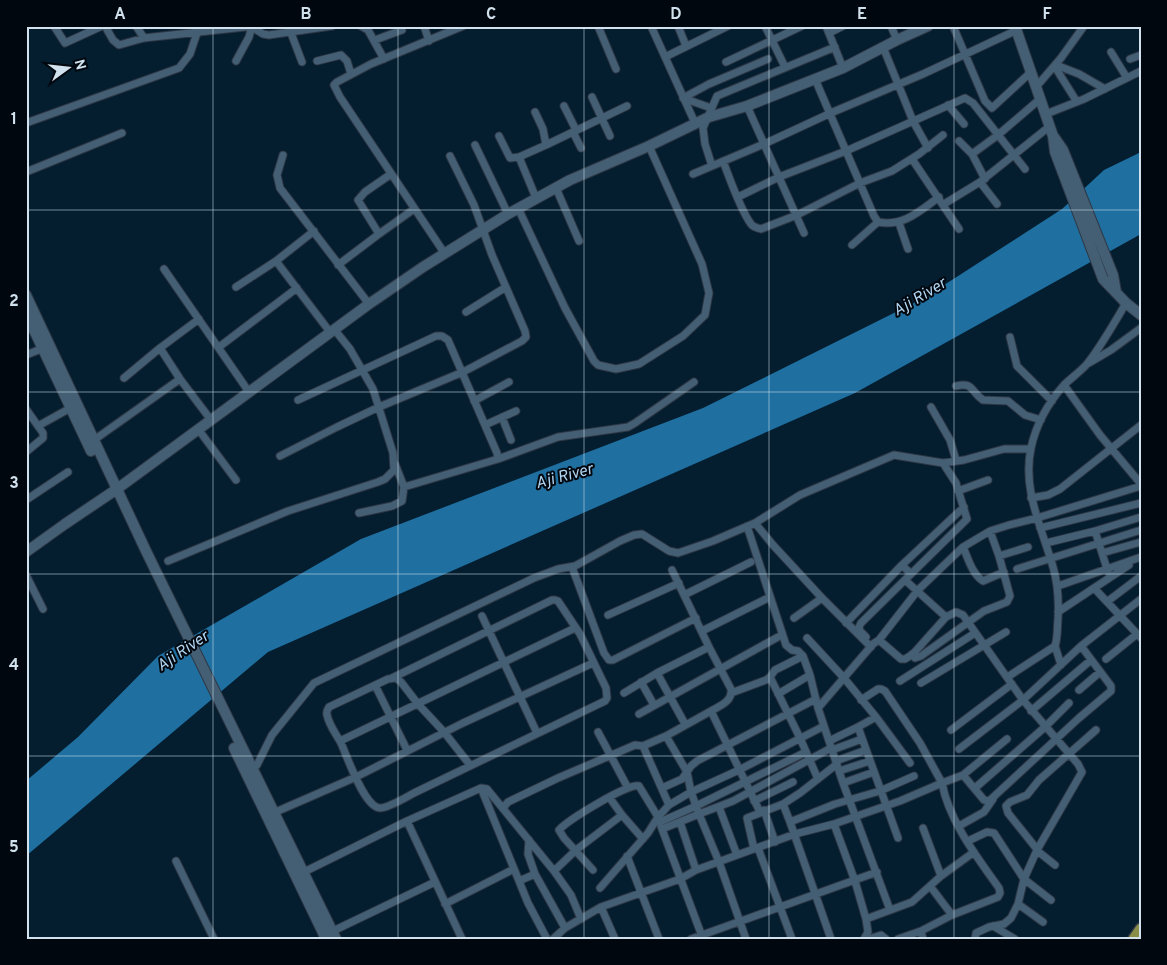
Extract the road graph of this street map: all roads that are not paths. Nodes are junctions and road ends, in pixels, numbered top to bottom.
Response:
1 (54, 26) edge
2 (103, 26) edge
3 (136, 26) edge
4 (332, 26) edge
5 (361, 26) edge
6 (424, 26) edge
7 (463, 26) edge
8 (598, 26) edge
9 (678, 26) edge
10 (728, 26) edge
11 (765, 26) edge
12 (802, 26) edge
13 (891, 26) edge
14 (928, 26) edge
15 (953, 26) edge
16 (1084, 26) edge
17 (252, 27) edge
18 (655, 27) edge
19 (840, 27) edge
20 (306, 28) edge
21 (1016, 28) edge
22 (450, 29) edge
23 (402, 30) dead end
24 (827, 30) edge
25 (197, 33) junction
26 (291, 33) junction
27 (144, 38) junction
28 (375, 40) junction
29 (773, 40) junction
30 (897, 40) junction
31 (429, 41) junction
32 (686, 46) junction
33 (835, 47) junction
34 (883, 47) junction
35 (1111, 52) dead end
36 (965, 53) junction
37 (1141, 55) edge
38 (665, 57) junction
39 (384, 59) junction
40 (768, 59) dead end
41 (1130, 59) dead end
42 (236, 61) dead end
43 (317, 61) dead end
44 (302, 62) dead end
45 (726, 62) dead end
46 (1055, 66) junction
47 (785, 67) junction
48 (843, 68) junction
49 (616, 70) dead end
50 (1141, 71) edge
51 (1031, 72) junction
52 (351, 74) junction
53 (1128, 78) junction
54 (814, 79) junction
55 (897, 85) junction
56 (1036, 87) junction
57 (1105, 89) junction
58 (592, 97) dead end
59 (683, 98) junction
60 (1040, 99) junction
61 (1076, 102) junction
62 (948, 105) junction
63 (564, 106) dead end
64 (627, 106) dead end
65 (747, 106) junction
66 (992, 108) junction
67 (534, 112) dead end
68 (710, 112) junction
69 (830, 113) junction
70 (1046, 114) junction
71 (983, 117) junction
72 (602, 118) junction
73 (913, 121) junction
74 (26, 123) edge
75 (695, 123) junction
76 (964, 124) dead end
77 (575, 131) junction
78 (1052, 131) junction
79 (122, 133) dead end
80 (943, 135) dead end
81 (998, 135) junction
82 (499, 136) dead end
83 (610, 136) dead end
84 (959, 141) dead end
85 (653, 144) junction
86 (764, 144) junction
87 (475, 145) dead end
88 (546, 145) junction
89 (581, 148) dead end
90 (928, 148) junction
91 (846, 151) junction
92 (972, 154) junction
93 (283, 155) dead end
94 (450, 156) dead end
95 (1014, 156) junction
96 (519, 157) junction
97 (912, 159) junction
98 (723, 161) junction
99 (712, 166) junction
100 (1025, 169) dead end
101 (26, 172) edge
102 (391, 174) junction
103 (693, 174) dead end
104 (779, 177) junction
105 (983, 180) junction
106 (860, 183) junction
107 (556, 188) junction
108 (738, 197) junction
109 (939, 197) junction
110 (536, 198) junction
111 (944, 204) junction
112 (997, 204) dead end
113 (518, 208) junction
114 (414, 209) junction
115 (508, 214) junction
116 (797, 215) junction
117 (878, 222) junction
118 (899, 223) junction
119 (959, 228) dead end
120 (484, 230) junction
121 (314, 231) junction
122 (804, 233) dead end
123 (378, 234) junction
124 (579, 241) dead end
125 (852, 245) dead end
126 (908, 249) dead end
127 (444, 254) junction
128 (276, 261) junction
129 (338, 264) junction
130 (164, 269) dead end
131 (236, 287) dead end
132 (506, 287) junction
133 (297, 288) junction
134 (27, 304) edge
135 (369, 304) junction
136 (1126, 304) junction
137 (466, 312) dead end
138 (1140, 316) edge
139 (199, 319) junction
140 (1141, 328) edge
141 (332, 331) junction
142 (1010, 337) dead end
143 (47, 347) junction
144 (219, 347) junction
145 (160, 348) junction
146 (26, 354) edge
147 (1087, 364) junction
148 (362, 369) junction
149 (463, 372) junction
150 (124, 378) dead end
151 (180, 379) junction
152 (509, 382) dead end
153 (694, 382) dead end
154 (1064, 385) junction
155 (956, 386) dead end
156 (249, 392) junction
157 (298, 400) dead end
158 (474, 401) junction
159 (1052, 402) junction
160 (74, 406) junction
161 (379, 407) junction
162 (932, 407) dead end
163 (26, 409) edge
164 (516, 410) dead end
165 (502, 417) junction
166 (210, 420) junction
167 (1041, 420) junction
168 (1141, 425) edge
169 (38, 426) junction
170 (485, 426) junction
171 (198, 429) junction
172 (94, 440) junction
173 (511, 440) dead end
174 (1110, 448) junction
175 (1031, 449) junction
176 (26, 452) edge
177 (280, 456) dead end
178 (498, 459) junction
179 (956, 460) junction
180 (395, 463) junction
181 (942, 463) junction
182 (68, 472) dead end
183 (236, 480) dead end
184 (988, 480) dead end
185 (1141, 485) edge
186 (404, 487) junction
187 (114, 491) junction
188 (958, 491) junction
189 (1031, 498) junction
190 (26, 500) edge
191 (1141, 503) edge
192 (964, 506) junction
193 (359, 513) dead end
194 (1037, 518) junction
195 (1141, 518) edge
196 (755, 523) junction
197 (747, 526) junction
198 (1040, 528) junction
199 (1141, 530) edge
200 (990, 531) junction
201 (1095, 531) junction
202 (1141, 542) edge
203 (1046, 543) junction
204 (1098, 543) junction
205 (963, 546) junction
206 (1028, 547) dead end
207 (26, 552) edge
208 (1102, 553) junction
209 (999, 556) junction
210 (1050, 558) junction
211 (1138, 559) edge
212 (168, 561) dead end
213 (752, 562) dead end
214 (902, 565) junction
215 (572, 567) junction
216 (1017, 569) dead end
217 (1107, 569) junction
218 (672, 570) dead end
219 (1004, 572) junction
220 (911, 574) junction
221 (26, 575) edge
222 (1141, 576) edge
223 (1110, 578) junction
224 (905, 580) junction
225 (679, 583) junction
226 (1058, 586) junction
227 (1094, 588) junction
228 (918, 590) junction
229 (684, 595) junction
230 (822, 598) junction
231 (1141, 599) edge
232 (766, 600) dead end
233 (1108, 601) junction
234 (43, 609) dead end
235 (1058, 612) junction
236 (608, 614) dead end
237 (1120, 615) junction
238 (482, 616) dead end
239 (946, 616) junction
240 (696, 618) junction
241 (794, 618) dead end
242 (846, 623) junction
243 (969, 624) junction
244 (576, 628) junction
245 (702, 631) junction
246 (490, 632) junction
247 (1006, 632) dead end
248 (975, 633) junction
249 (1139, 636) edge
250 (778, 637) dead end
251 (807, 638) dead end
252 (874, 644) junction
253 (982, 645) junction
254 (1055, 646) junction
255 (1081, 646) junction
256 (709, 647) junction
257 (912, 654) junction
258 (803, 656) junction
259 (1106, 659) dead end
260 (1092, 660) junction
261 (504, 661) junction
262 (593, 663) junction
263 (1061, 665) junction
264 (720, 668) junction
265 (657, 672) junction
266 (1100, 672) junction
267 (810, 676) junction
268 (1006, 676) junction
269 (770, 677) junction
270 (392, 678) junction
271 (844, 678) junction
272 (900, 681) dead end
273 (642, 682) junction
274 (921, 683) dead end
275 (1012, 684) junction
276 (375, 686) junction
277 (1079, 690) dead end
278 (624, 693) dead end
279 (731, 693) junction
280 (778, 694) junction
281 (521, 696) junction
282 (670, 696) junction
283 (816, 699) junction
284 (861, 700) junction
285 (1023, 700) junction
286 (1069, 703) dead end
287 (418, 704) junction
288 (654, 705) junction
289 (818, 708) junction
290 (711, 711) junction
291 (1031, 711) junction
292 (787, 713) junction
293 (639, 714) dead end
294 (391, 717) junction
295 (876, 717) junction
296 (685, 724) junction
297 (824, 726) junction
298 (858, 727) junction
299 (1045, 727) junction
300 (951, 730) dead end
301 (1096, 730) dead end
302 (444, 732) junction
303 (598, 732) dead end
304 (537, 733) junction
305 (666, 736) junction
306 (800, 738) junction
307 (862, 739) junction
308 (1007, 739) dead end
309 (1056, 739) junction
310 (340, 741) junction
311 (727, 745) junction
312 (643, 746) junction
313 (831, 747) junction
314 (959, 749) dead end
315 (407, 750) junction
316 (866, 750) junction
317 (1068, 753) junction
318 (807, 756) junction
319 (611, 757) junction
320 (870, 761) junction
321 (910, 763) dead end
322 (470, 765) junction
323 (837, 765) junction
324 (739, 770) junction
325 (249, 771) junction
326 (687, 772) junction
327 (874, 772) junction
328 (963, 774) junction
329 (356, 776) junction
330 (914, 776) dead end
331 (818, 779) junction
332 (745, 782) junction
333 (793, 782) dead end
334 (843, 783) junction
335 (942, 783) junction
336 (480, 788) junction
337 (628, 788) junction
338 (662, 788) junction
339 (975, 788) junction
340 (880, 791) junction
341 (691, 792) junction
342 (750, 792) junction
343 (609, 797) junction
344 (994, 797) junction
345 (754, 800) junction
346 (849, 800) junction
347 (782, 804) junction
348 (669, 805) junction
349 (696, 806) junction
350 (886, 806) junction
351 (720, 807) junction
352 (503, 808) junction
353 (762, 811) junction
354 (699, 814) junction
355 (271, 815) junction
356 (622, 815) junction
357 (855, 816) junction
358 (406, 821) junction
359 (680, 822) junction
360 (790, 822) junction
361 (660, 823) junction
362 (834, 824) junction
363 (959, 826) junction
364 (923, 828) dead end
365 (795, 834) junction
366 (643, 838) junction
367 (898, 838) dead end
368 (529, 840) junction
369 (968, 841) junction
370 (775, 842) junction
371 (756, 848) junction
372 (576, 850) junction
373 (1036, 850) junction
374 (974, 852) junction
375 (627, 856) junction
376 (737, 856) junction
377 (176, 861) dead end
378 (719, 862) junction
379 (1055, 865) dead end
380 (514, 869) junction
381 (554, 870) junction
382 (592, 870) dead end
383 (696, 870) junction
384 (304, 872) junction
385 (877, 872) junction
386 (536, 874) junction
387 (941, 876) junction
388 (1024, 878) junction
389 (680, 879) junction
390 (519, 881) junction
391 (855, 881) junction
392 (435, 882) junction
393 (305, 884) junction
394 (930, 886) junction
395 (600, 888) dead end
396 (643, 893) junction
397 (816, 894) junction
398 (1051, 900) dead end
399 (445, 904) junction
400 (1018, 904) junction
401 (602, 907) junction
402 (780, 907) junction
403 (890, 910) junction
404 (952, 915) junction
405 (866, 918) junction
406 (581, 919) junction
407 (739, 922) junction
408 (1043, 922) dead end
409 (992, 926) junction
410 (565, 928) junction
411 (1141, 929) edge
412 (921, 931) junction
413 (332, 936) edge
414 (702, 937) edge
415 (214, 939) edge
416 (462, 939) edge
417 (547, 939) edge
418 (553, 939) edge
419 (615, 939) edge
420 (659, 939) edge
421 (691, 939) edge
422 (746, 939) edge
423 (792, 939) edge
424 (832, 939) edge
425 (864, 939) edge
426 (869, 939) edge
427 (886, 939) edge
428 (898, 939) edge
429 (923, 939) edge
430 (975, 939) edge
431 (1015, 939) edge
432 (1134, 939) edge

1 - 2 street
2 - 27 street
3 - 27 street
4 - 20 street
5 - 28 street
6 - 31 street
7 - 22 street
8 - 49 street
9 - 32 street
10 - 32 street
11 - 29 street
12 - 29 street
13 - 30 street
14 - 30 main road
15 - 36 street
16 - 46 street
17 - 25 street
17 - 26 street
17 - 42 street
18 - 38 street
19 - 24 street
20 - 26 street
21 - 36 street
21 - 51 main road
22 - 31 street
23 - 28 street
24 - 33 street
25 - 27 street
25 - 74 street
26 - 44 street
28 - 39 street
29 - 45 street
29 - 47 street
30 - 34 main road
31 - 39 street
32 - 38 street
33 - 47 street
33 - 48 street
34 - 48 main road
34 - 55 street
35 - 53 street
36 - 55 street
36 - 66 street
37 - 41 street
38 - 59 street
39 - 52 street
40 - 59 street
43 - 52 street
46 - 56 street
46 - 57 street
46 - 61 street
47 - 68 street
48 - 54 main road
50 - 53 street
51 - 56 main road
51 - 66 street
52 - 102 street
53 - 57 street
54 - 65 main road
54 - 69 street
55 - 69 street
55 - 73 street
56 - 60 main road
57 - 61 street
58 - 72 street
59 - 68 street
59 - 75 street
60 - 70 main road
60 - 81 street
61 - 70 street
62 - 71 street
62 - 73 street
62 - 76 street
63 - 77 street
64 - 72 street
65 - 68 main road
65 - 86 street
66 - 71 street
67 - 88 street
68 - 75 main road
68 - 99 street
69 - 86 street
69 - 91 street
70 - 78 main road
71 - 81 street
72 - 77 street
72 - 83 street
73 - 90 street
73 - 91 street
75 - 85 main road
77 - 88 street
77 - 89 street
78 - 95 street
78 - 136 main road
79 - 101 street
80 - 90 street
81 - 92 street
81 - 95 street
82 - 96 street
84 - 92 street
85 - 107 main road
85 - 113 street
86 - 98 street
86 - 104 street
87 - 115 street
88 - 96 street
90 - 97 street
91 - 104 street
91 - 106 street
92 - 105 street
93 - 121 street
94 - 120 street
95 - 100 street
95 - 105 street
96 - 110 street
97 - 106 street
97 - 109 street
98 - 99 street
98 - 108 street
99 - 103 street
102 - 114 street
102 - 123 street
104 - 108 street
104 - 116 street
105 - 111 street
105 - 112 street
106 - 116 street
106 - 117 street
107 - 110 main road
107 - 124 street
108 - 116 street
109 - 111 street
109 - 118 street
110 - 113 main road
111 - 119 street
113 - 115 main road
114 - 123 street
114 - 127 street
115 - 120 main road
116 - 122 street
117 - 118 street
117 - 125 street
118 - 126 street
120 - 127 main road
120 - 132 street
121 - 128 street
121 - 129 street
123 - 129 street
127 - 135 main road
128 - 131 street
128 - 133 street
129 - 135 street
130 - 139 street
132 - 137 street
132 - 149 street
133 - 141 street
133 - 144 street
134 - 143 main road
135 - 141 main road
136 - 138 main road
136 - 147 street
139 - 144 street
139 - 145 street
140 - 147 street
141 - 148 street
141 - 156 main road
142 - 159 street
143 - 146 street
143 - 160 main road
144 - 156 street
145 - 150 street
145 - 151 street
147 - 154 street
148 - 149 street
148 - 157 street
148 - 161 street
149 - 158 street
149 - 161 street
151 - 166 street
151 - 172 street
152 - 158 street
153 - 178 street
154 - 159 street
154 - 174 street
155 - 167 street
156 - 166 main road
158 - 170 street
159 - 167 street
160 - 169 street
160 - 172 main road
160 - 187 main road
161 - 177 street
161 - 180 street
162 - 179 street
163 - 169 street
164 - 165 street
165 - 170 street
165 - 173 street
166 - 171 main road
167 - 175 street
168 - 174 street
169 - 176 street
170 - 178 street
171 - 183 street
171 - 187 main road
172 - 187 main road
174 - 185 street
174 - 189 street
175 - 179 street
175 - 189 street
178 - 186 street
179 - 181 street
180 - 186 street
180 - 212 street
181 - 188 street
181 - 196 street
182 - 190 street
184 - 188 street
185 - 194 street
186 - 193 street
187 - 207 main road
187 - 325 main road
188 - 192 street
189 - 194 street
191 - 198 street
192 - 214 street
192 - 220 street
194 - 198 street
194 - 200 street
195 - 201 street
196 - 197 street
196 - 230 street
197 - 215 street
197 - 258 street
198 - 203 street
199 - 204 street
200 - 205 street
200 - 209 street
201 - 203 street
201 - 204 street
202 - 208 street
203 - 210 street
204 - 208 street
204 - 210 street
205 - 219 street
205 - 228 street
206 - 209 street
208 - 217 street
209 - 219 street
210 - 216 street
210 - 226 street
211 - 217 street
211 - 223 street
213 - 229 street
214 - 220 street
214 - 242 street
215 - 240 street
215 - 325 street
217 - 223 street
217 - 226 street
218 - 225 street
219 - 243 street
220 - 224 street
221 - 234 street
222 - 233 street
223 - 227 street
224 - 228 street
224 - 252 street
225 - 229 street
225 - 236 street
226 - 235 street
227 - 233 street
227 - 235 street
228 - 239 street
228 - 252 street
229 - 240 street
230 - 241 street
230 - 242 street
231 - 237 street
232 - 245 street
233 - 237 street
235 - 254 street
237 - 249 street
237 - 255 street
238 - 246 street
239 - 243 street
239 - 257 street
240 - 245 street
242 - 252 street
243 - 248 street
243 - 257 street
244 - 246 street
244 - 261 street
244 - 262 street
245 - 256 street
246 - 261 street
246 - 270 street
247 - 253 street
248 - 253 street
248 - 272 street
249 - 259 street
250 - 264 street
251 - 271 street
252 - 257 street
252 - 271 street
253 - 268 street
253 - 274 street
254 - 263 street
254 - 268 street
255 - 260 street
255 - 263 street
256 - 264 street
256 - 265 street
258 - 267 street
258 - 269 street
260 - 266 street
260 - 291 street
261 - 281 street
261 - 287 street
262 - 281 street
262 - 304 street
263 - 285 street
264 - 279 street
264 - 282 street
265 - 273 street
265 - 282 street
266 - 277 street
266 - 309 street
267 - 280 street
267 - 283 street
268 - 275 street
269 - 279 street
269 - 280 street
270 - 276 street
270 - 287 street
271 - 284 street
271 - 289 street
273 - 278 street
273 - 288 street
275 - 285 street
275 - 300 street
276 - 294 street
276 - 310 street
279 - 290 street
280 - 292 street
281 - 302 street
281 - 304 street
282 - 288 street
282 - 296 street
283 - 289 street
283 - 292 street
284 - 295 street
284 - 335 street
285 - 291 street
285 - 314 street
286 - 299 street
287 - 294 street
287 - 302 street
288 - 293 street
289 - 297 street
290 - 296 street
290 - 311 street
291 - 299 street
292 - 306 street
292 - 311 street
294 - 310 street
294 - 315 street
295 - 298 street
295 - 321 street
296 - 305 street
297 - 306 street
297 - 313 street
298 - 307 street
298 - 313 street
299 - 309 street
299 - 339 street
301 - 317 street
302 - 315 street
302 - 322 street
303 - 319 street
304 - 322 street
305 - 312 street
305 - 326 street
306 - 318 street
306 - 324 street
307 - 313 street
307 - 316 street
308 - 328 street
309 - 317 street
309 - 344 street
310 - 329 street
311 - 324 street
311 - 326 street
312 - 319 street
312 - 338 street
313 - 318 street
313 - 323 street
315 - 329 street
316 - 320 street
316 - 323 street
317 - 373 street
317 - 373 street
318 - 331 street
318 - 332 street
318 - 342 street
319 - 337 street
319 - 352 street
320 - 323 street
320 - 327 street
322 - 329 street
323 - 331 street
323 - 334 street
324 - 332 street
324 - 341 street
325 - 355 main road
326 - 338 street
326 - 341 street
327 - 334 street
327 - 340 street
328 - 335 street
328 - 339 street
329 - 355 street
330 - 340 street
331 - 347 street
332 - 342 street
332 - 349 street
333 - 345 street
334 - 346 street
335 - 350 street
335 - 363 street
336 - 352 street
336 - 358 street
336 - 380 street
337 - 343 street
337 - 361 street
338 - 348 street
339 - 344 street
340 - 346 street
340 - 350 street
341 - 348 street
341 - 349 street
342 - 345 street
342 - 351 street
343 - 356 street
343 - 372 street
344 - 363 street
345 - 353 street
346 - 357 street
346 - 360 street
347 - 353 street
347 - 360 street
348 - 361 street
349 - 354 street
349 - 361 street
350 - 357 street
350 - 367 street
351 - 354 street
351 - 376 street
352 - 368 street
353 - 370 street
353 - 371 street
354 - 359 street
354 - 378 street
355 - 384 main road
355 - 393 main road
356 - 366 street
356 - 372 street
357 - 362 street
357 - 385 street
358 - 384 street
358 - 392 street
359 - 361 street
359 - 383 street
360 - 365 street
361 - 366 street
361 - 389 street
362 - 365 street
362 - 391 street
363 - 369 street
364 - 387 street
365 - 370 street
365 - 397 street
366 - 375 street
368 - 381 street
368 - 386 street
369 - 374 street
369 - 388 street
370 - 371 street
371 - 376 street
371 - 402 street
372 - 381 street
372 - 382 street
373 - 379 street
373 - 388 street
374 - 387 street
374 - 404 street
375 - 395 street
375 - 396 street
376 - 378 street
377 - 415 street
378 - 383 street
378 - 407 street
380 - 390 street
380 - 399 street
381 - 406 street
383 - 389 street
384 - 393 main road
385 - 391 street
385 - 403 street
386 - 390 street
386 - 410 street
387 - 394 street
388 - 398 street
388 - 400 street
389 - 396 street
389 - 414 street
390 - 417 street
391 - 397 street
391 - 405 street
392 - 399 street
392 - 413 street
393 - 413 main road
394 - 403 street
394 - 404 street
396 - 401 street
396 - 420 street
397 - 402 street
397 - 424 street
399 - 416 street
400 - 408 street
400 - 409 street
401 - 406 street
401 - 419 street
402 - 407 street
402 - 423 street
403 - 405 street
404 - 412 street
405 - 425 street
406 - 410 street
407 - 414 street
407 - 422 street
409 - 430 street
409 - 431 street
410 - 418 street
411 - 432 main road
412 - 428 street
412 - 429 street
414 - 421 street
426 - 427 street

